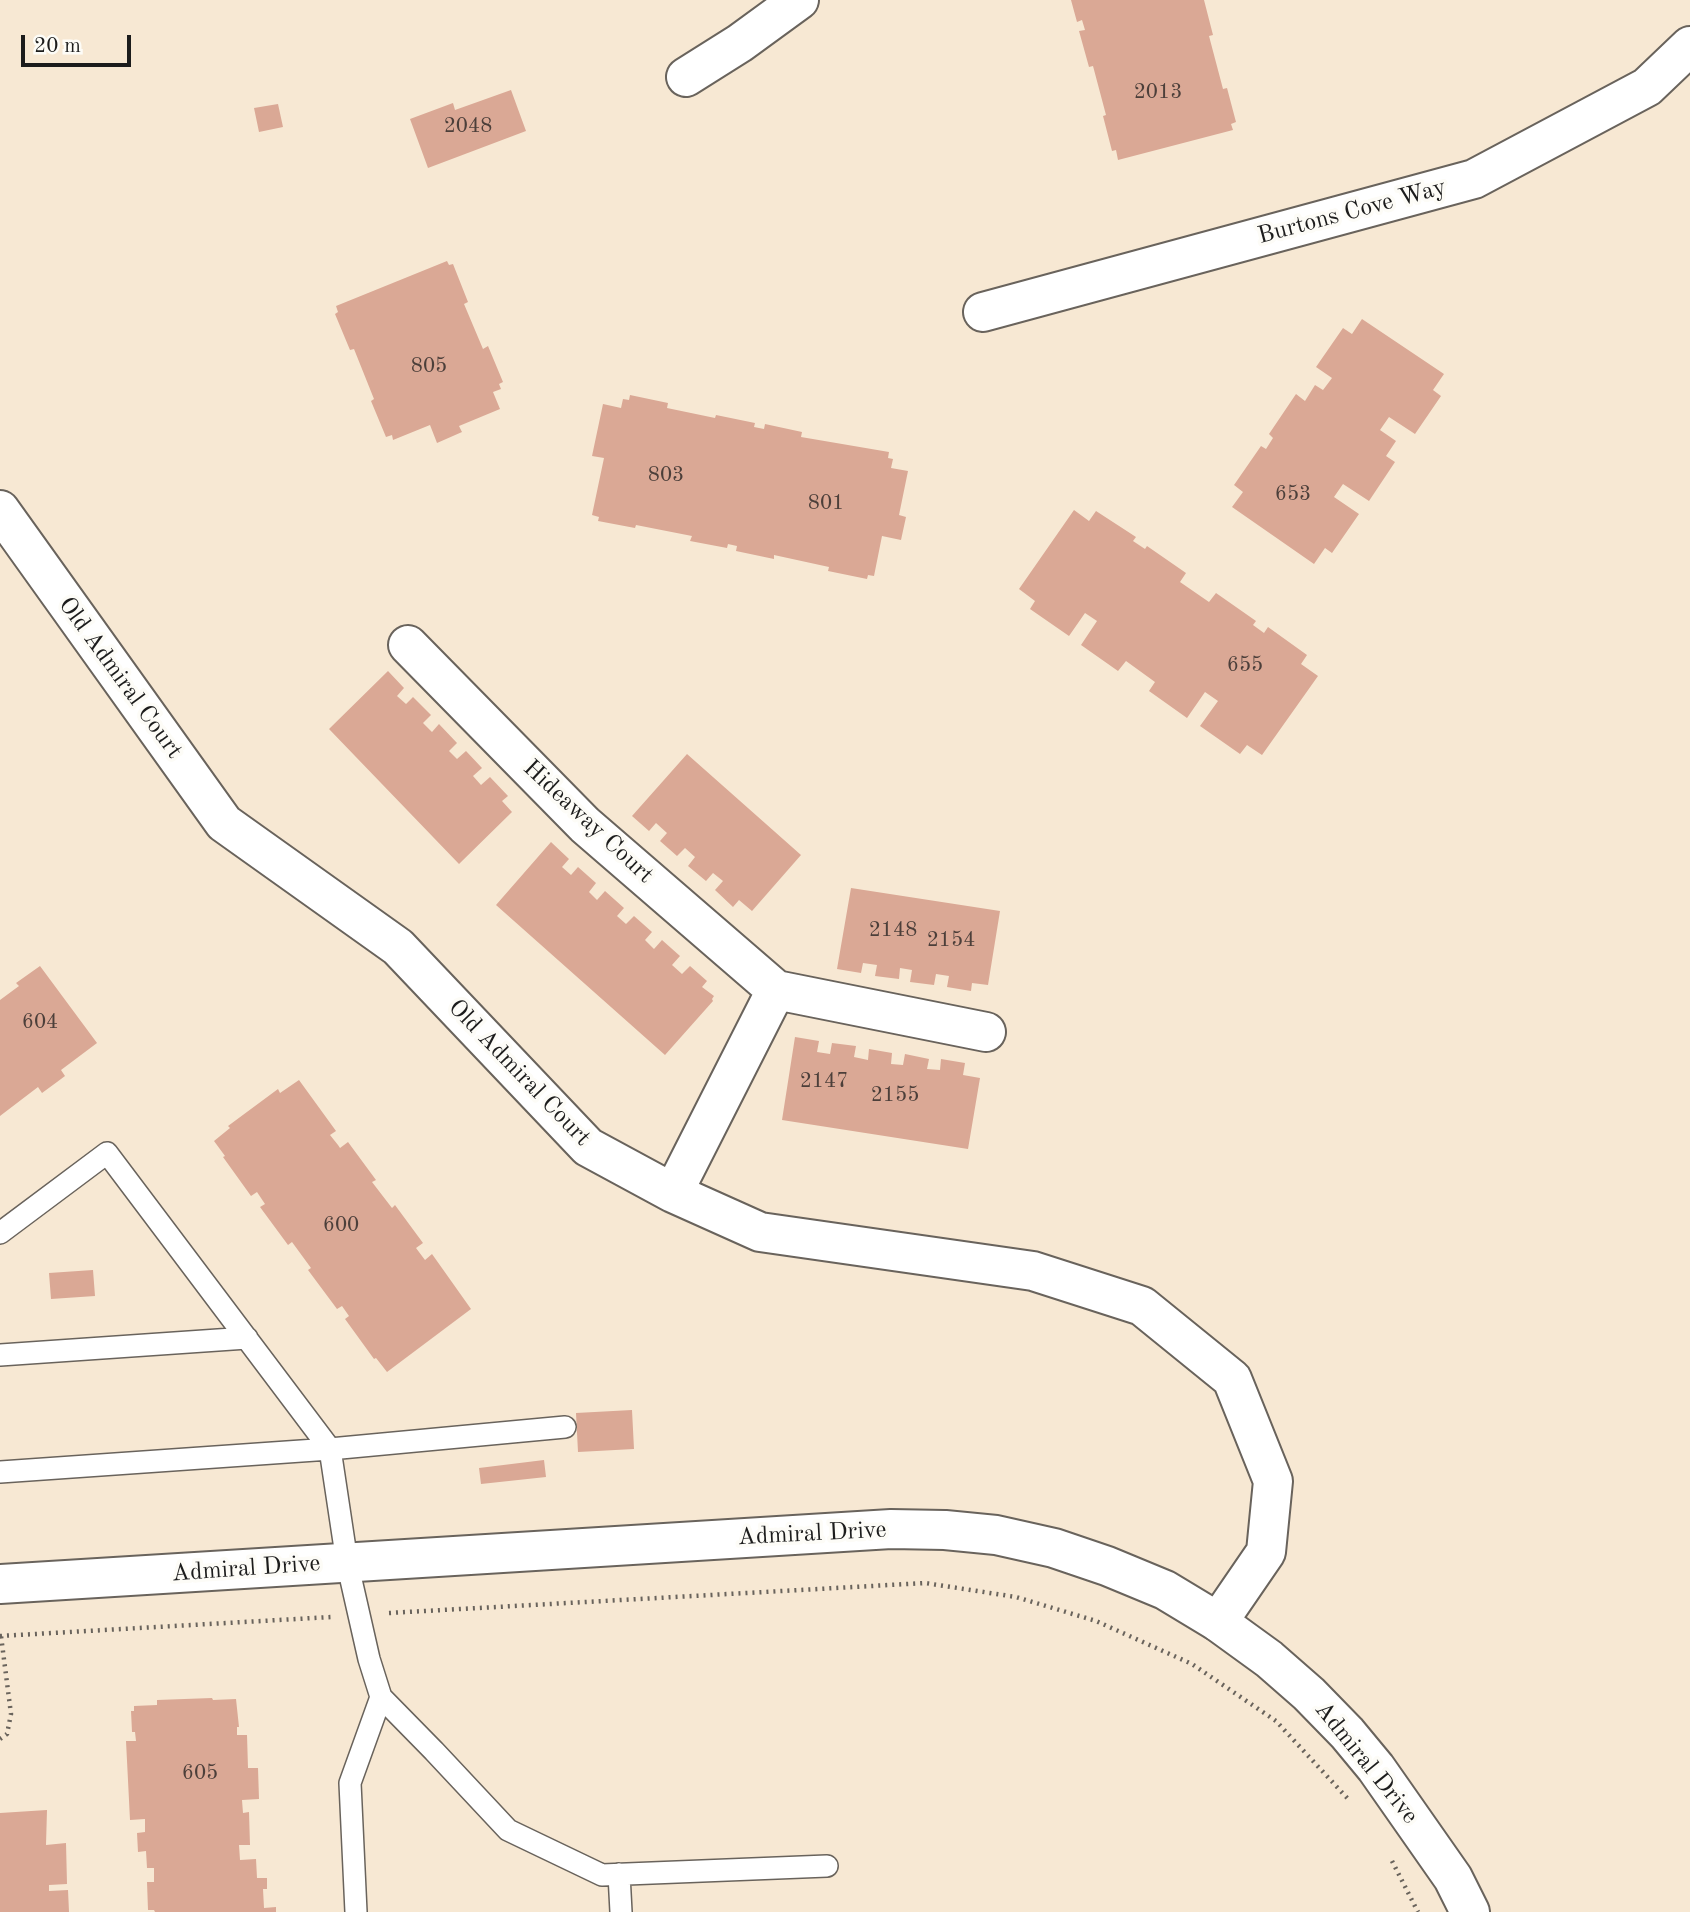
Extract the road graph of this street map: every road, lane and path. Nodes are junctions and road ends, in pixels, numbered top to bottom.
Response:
1 (799, 0) edge
2 (1690, 46) edge
3 (686, 77) dead end
4 (983, 312) dead end
5 (0, 510) edge
6 (408, 645) dead end
7 (776, 990) junction
8 (986, 1032) dead end
9 (673, 1193) junction
10 (0, 1233) edge
11 (247, 1338) junction
12 (0, 1355) edge
13 (565, 1427) dead end
14 (330, 1449) junction
15 (0, 1472) edge
16 (347, 1562) junction
17 (0, 1584) edge
18 (359, 1615) junction
19 (1218, 1622) junction
20 (0, 1636) edge
21 (381, 1697) junction
22 (0, 1739) edge
23 (1357, 1809) dead end
24 (1387, 1853) dead end
25 (827, 1866) dead end
26 (619, 1874) junction
27 (356, 1912) edge
28 (621, 1912) edge
29 (1418, 1912) edge
30 (1470, 1912) edge

1 - 3 street
2 - 4 street, Burtons Cove Way
5 - 9 street, Old Admiral Court
6 - 7 street, Hideaway Court
7 - 8 street, Hideaway Court
7 - 9 street
9 - 19 street, Old Admiral Court
10 - 11 lane
11 - 12 lane
11 - 14 lane
13 - 14 lane
14 - 15 lane
14 - 16 lane
16 - 17 street, Admiral Drive
16 - 18 lane
16 - 19 street, Admiral Drive
18 - 20 path
18 - 21 lane
18 - 23 path
19 - 30 street, Admiral Drive
20 - 22 path
21 - 26 lane
21 - 27 lane
24 - 29 path
25 - 26 lane
26 - 28 lane

